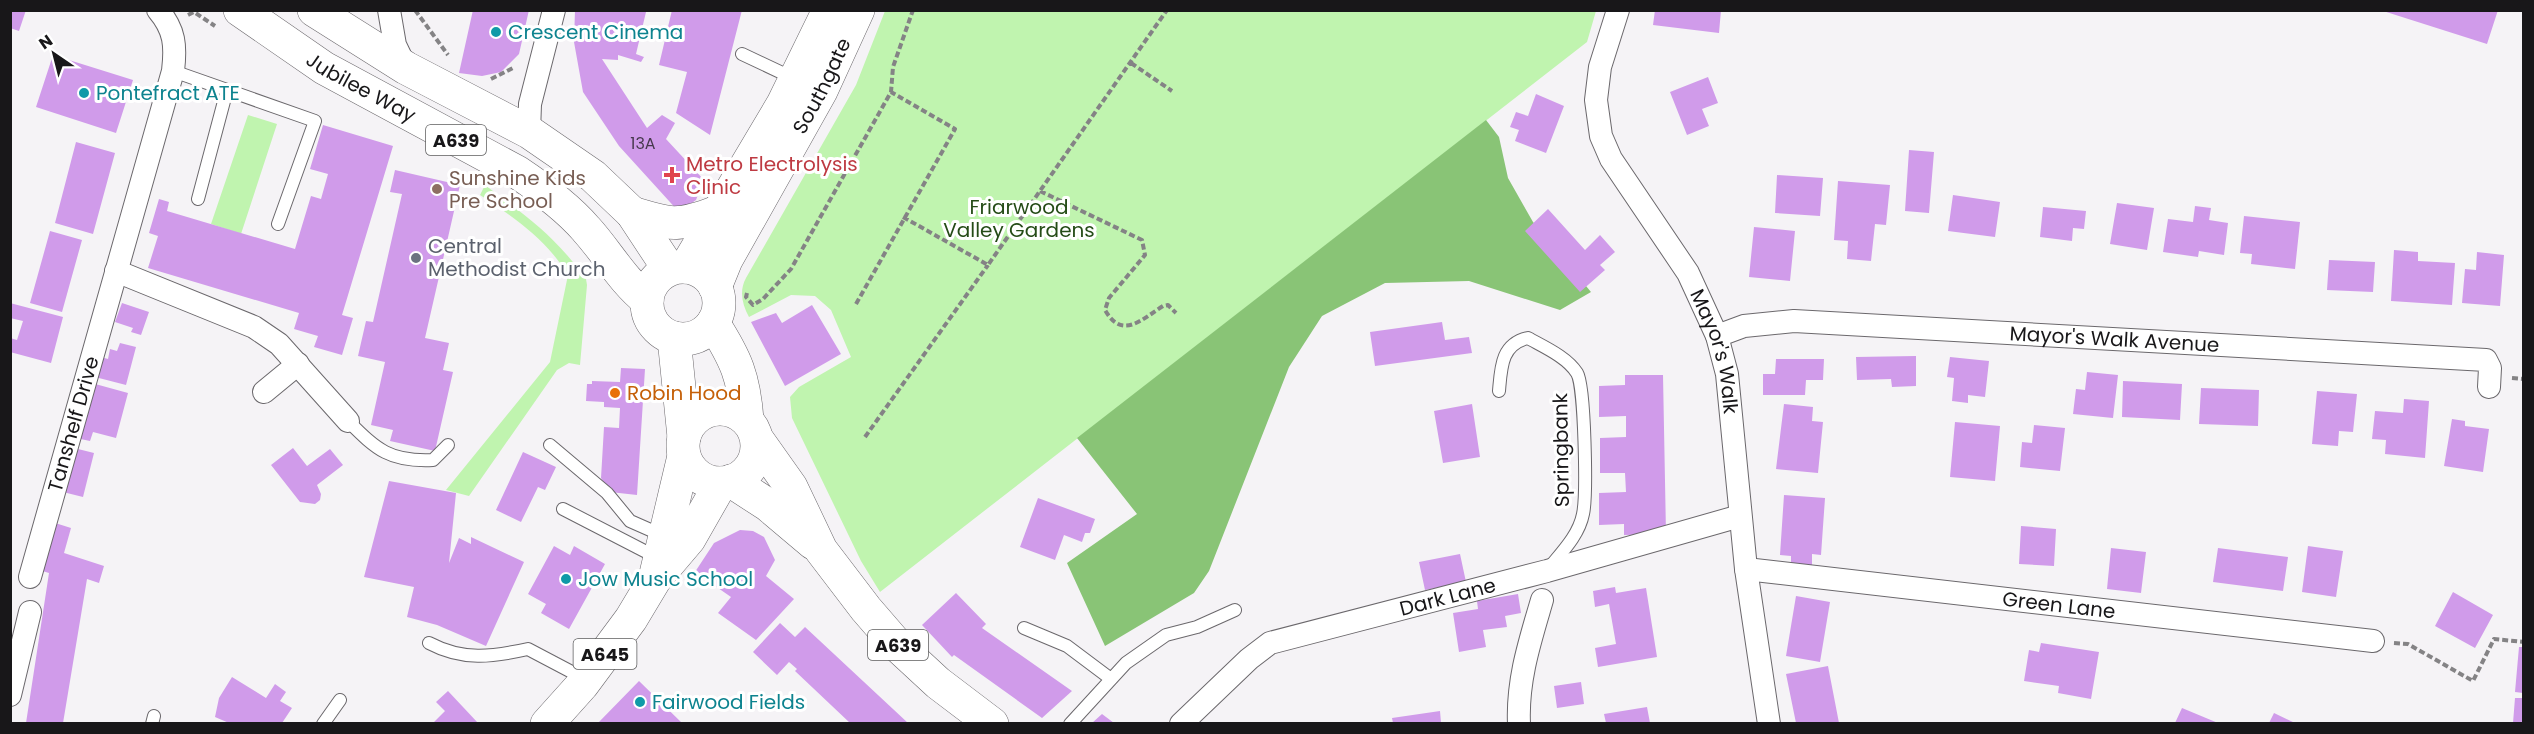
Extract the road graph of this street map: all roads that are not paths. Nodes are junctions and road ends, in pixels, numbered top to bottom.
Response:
1 (158, 10) edge
2 (240, 10) edge
3 (314, 10) edge
4 (389, 10) edge
5 (554, 10) edge
6 (829, 10) edge
7 (858, 10) edge
8 (1618, 10) edge
9 (742, 54) dead end
10 (406, 68) junction
11 (173, 70) junction
12 (796, 79) junction
13 (227, 90) junction
14 (529, 132) junction
15 (198, 199) dead end
16 (717, 212) junction
17 (632, 213) junction
18 (278, 224) dead end
19 (677, 268) junction
20 (117, 271) junction
21 (716, 287) junction
22 (647, 300) junction
23 (713, 323) junction
24 (1717, 336) junction
25 (674, 338) junction
26 (298, 364) junction
27 (2489, 387) dead end
28 (264, 392) dead end
29 (1498, 392) dead end
30 (348, 421) joint
31 (752, 430) junction
32 (448, 445) dead end
33 (550, 445) dead end
34 (684, 447) junction
35 (726, 482) junction
36 (563, 509) dead end
37 (1740, 516) junction
38 (821, 550) junction
39 (660, 558) junction
40 (1746, 569) junction
41 (1546, 571) junction
42 (30, 577) dead end
43 (1542, 600) dead end
44 (1235, 610) dead end
45 (22, 624) edge
46 (1024, 628) dead end
47 (2373, 641) road end
48 (429, 643) dead end
49 (586, 679) junction
50 (1111, 679) junction
51 (10, 695) edge
52 (340, 700) dead end
53 (323, 723) edge
54 (547, 723) edge
55 (992, 723) edge
56 (1070, 723) edge
57 (1181, 723) edge
58 (1519, 723) edge
59 (1769, 723) edge

1 - 11 street, Tanshelf Drive
2 - 22 main road, Jubilee Way / A639
3 - 10 main road, Jubilee Way / A639
4 - 10 street
5 - 14 street
6 - 12 main road, Southgate
7 - 21 main road, Southgate
8 - 24 street, Mayor's Walk
9 - 12 lane
10 - 14 main road, Jubilee Way / A639
11 - 13 lane
11 - 20 street, Tanshelf Drive
12 - 16 main road, Southgate
13 - 15 lane
13 - 18 lane
14 - 17 main road, Jubilee Way / A639
16 - 17 main road, A639
16 - 19 main road, Southgate
17 - 19 main road, Jubilee Way / A639
19 - 21 main road, A639
19 - 22 main road
20 - 26 street
20 - 42 street, Tanshelf Drive
21 - 23 main road
22 - 25 main road, A639
23 - 25 main road
23 - 31 main road
24 - 27 street, Mayor's Walk Avenue
24 - 37 street, Mayor's Walk
25 - 34 main road
26 - 28 street
26 - 30 street
29 - 41 lane, Springbank
30 - 32 lane
31 - 34 main road
31 - 35 main road
31 - 38 main road, A639
33 - 39 lane
34 - 35 main road, A639
34 - 39 main road, A645
35 - 38 main road, A639
35 - 39 main road, A645
36 - 39 lane
37 - 40 street, Mayor's Walk
37 - 41 street, Dark Lane
38 - 55 main road, A639
39 - 49 main road, A645
40 - 47 street, Green Lane
40 - 59 street, Mayor's Walk
41 - 57 street, Dark Lane
43 - 58 street
44 - 50 lane
45 - 51 street
46 - 50 lane
48 - 49 lane
49 - 54 main road, A645
50 - 56 lane
52 - 53 lane

